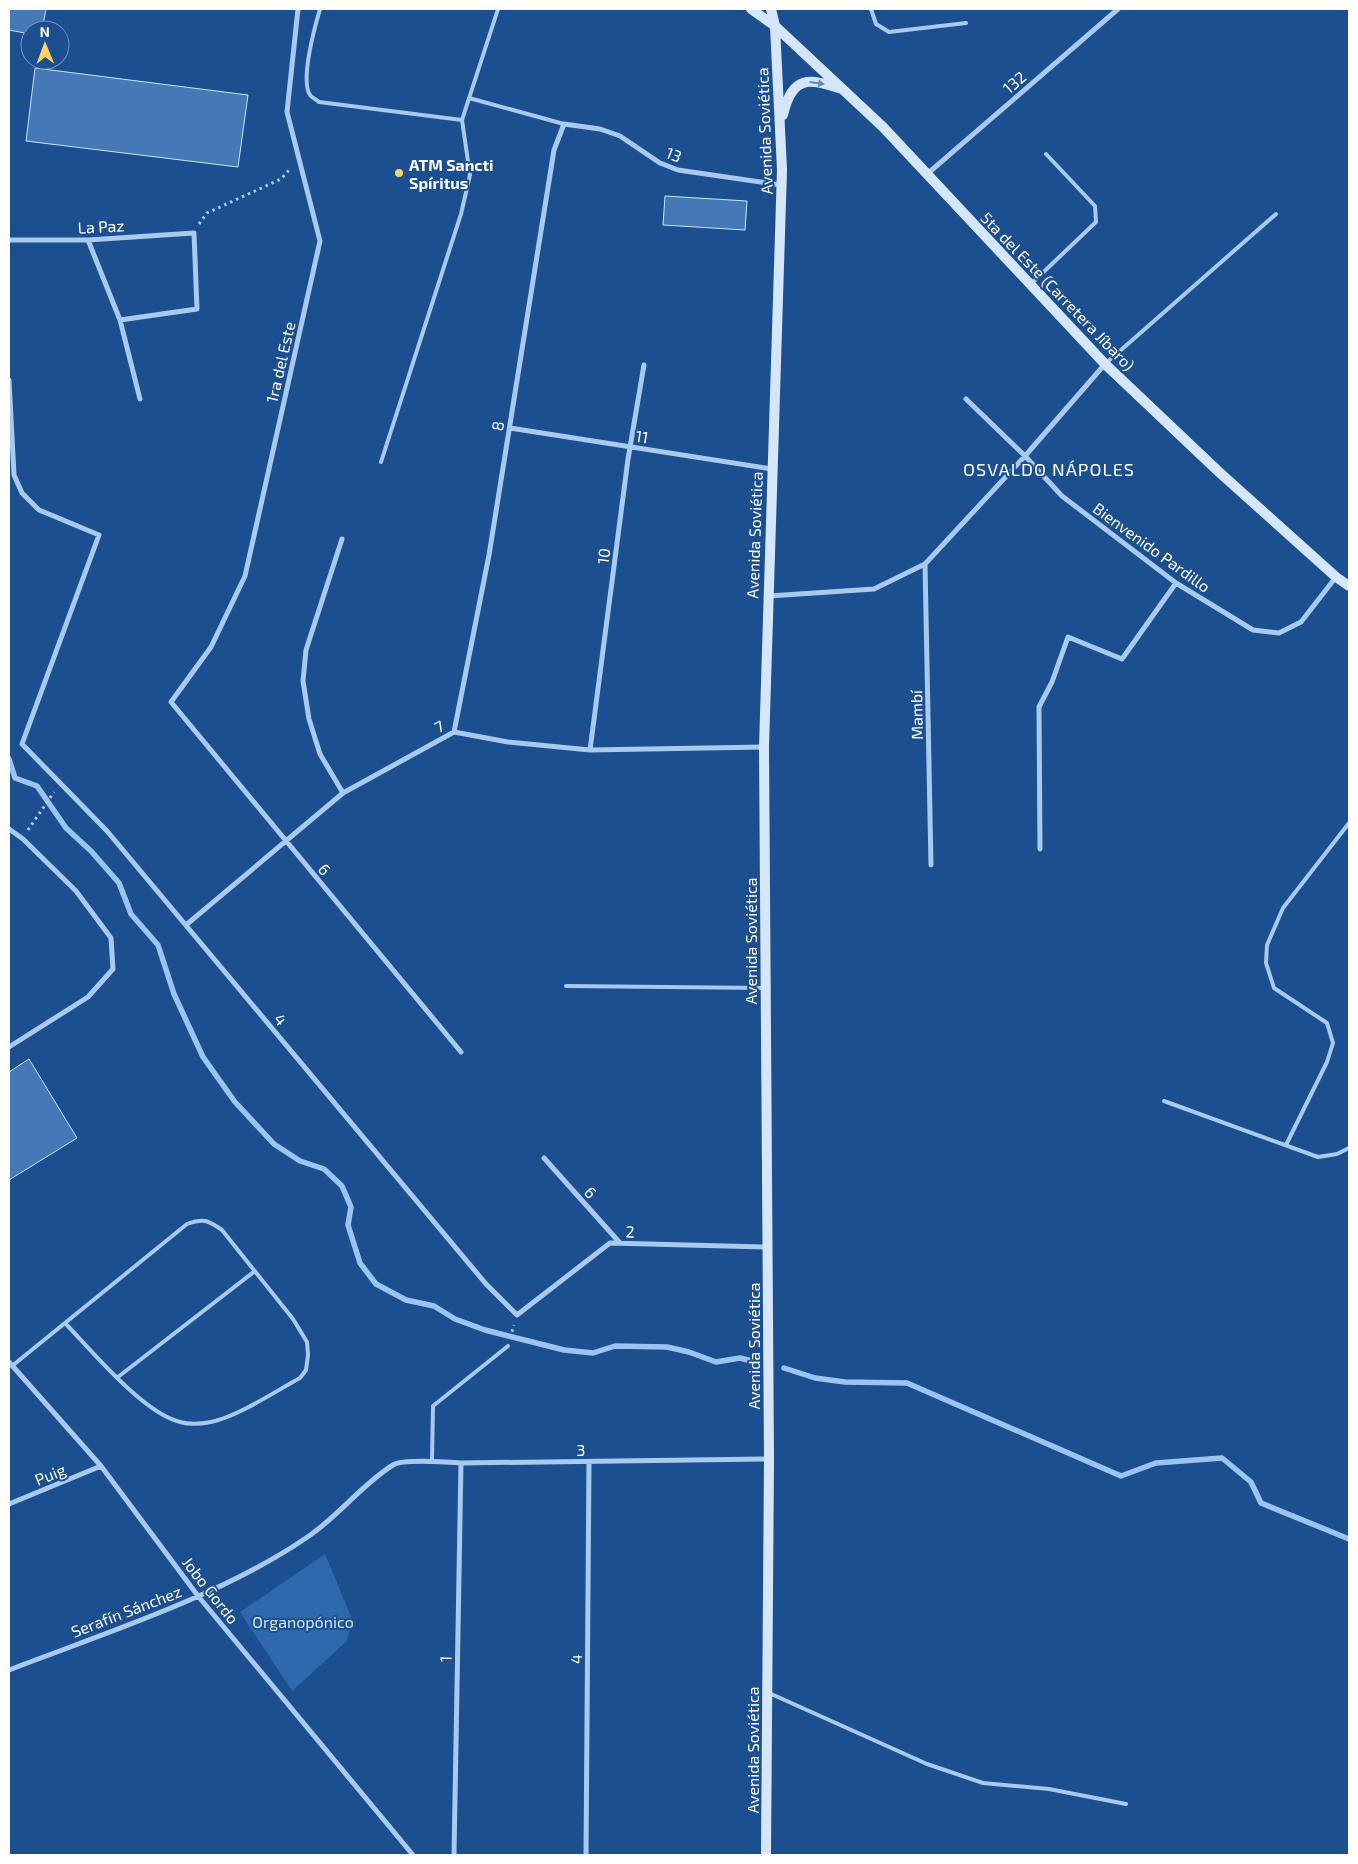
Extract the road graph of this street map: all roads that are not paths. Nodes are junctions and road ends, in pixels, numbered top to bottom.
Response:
1 (298, 9) edge
2 (320, 9) edge
3 (498, 9) edge
4 (751, 9) edge
5 (771, 9) edge
6 (871, 9) edge
7 (1118, 9) edge
8 (966, 23) dead end
9 (775, 26) junction
10 (846, 91) junction
11 (469, 98) junction
12 (462, 120) junction
13 (564, 124) junction
14 (781, 125) junction
15 (1046, 154) dead end
16 (926, 175) junction
17 (782, 185) junction
18 (1276, 214) dead end
19 (9, 240) edge
20 (88, 240) junction
21 (1030, 284) junction
22 (120, 320) junction
23 (1105, 364) junction
24 (644, 365) dead end
25 (9, 380) edge
26 (140, 398) dead end
27 (966, 399) dead end
28 (510, 428) junction
29 (630, 447) junction
30 (1025, 456) junction
31 (381, 462) dead end
32 (772, 469) junction
33 (342, 539) dead end
34 (925, 564) junction
35 (1336, 578) junction
36 (1176, 583) junction
37 (1349, 586) edge
38 (767, 596) junction
39 (171, 702) joint
40 (454, 732) junction
41 (764, 747) junction
42 (590, 750) junction
43 (343, 793) junction
44 (1349, 823) edge
45 (9, 829) edge
46 (284, 840) junction
47 (1040, 849) dead end
48 (931, 865) dead end
49 (186, 925) junction
50 (566, 986) dead end
51 (765, 988) junction
52 (9, 1047) edge
53 (461, 1052) dead end
54 (1164, 1101) dead end
55 (1286, 1145) junction
56 (1349, 1148) edge
57 (544, 1158) dead end
58 (620, 1243) junction
59 (767, 1247) junction
60 (255, 1271) junction
61 (517, 1315) joint
62 (65, 1323) junction
63 (508, 1346) road end
64 (10, 1364) edge
65 (118, 1377) junction
66 (769, 1459) junction
67 (432, 1461) junction
68 (589, 1462) junction
69 (460, 1463) junction
70 (394, 1464) joint
71 (101, 1466) junction
72 (9, 1504) edge
73 (198, 1596) junction
74 (9, 1670) edge
75 (767, 1692) junction
76 (1126, 1804) dead end
77 (413, 1855) edge
78 (454, 1855) edge
79 (586, 1855) edge
80 (766, 1855) edge

1 - 39 street, 1ra del Este
2 - 12 lane
3 - 11 lane
4 - 9 street, 5ta del Este (Carretera Jíbaro)
5 - 9 street, Avenida Soviética
6 - 8 lane
7 - 16 street, 132
9 - 10 street, 5ta del Este (Carretera Jíbaro)
9 - 14 street, Avenida Soviética
14 -> 10 street
10 - 16 street, 5ta del Este (Carretera Jíbaro)
11 - 12 lane
11 - 13 lane
12 - 31 lane
13 - 17 street, 13
13 - 28 street, 8
14 - 17 street, Avenida Soviética
15 - 21 lane
16 - 21 street, 5ta del Este (Carretera Jíbaro)
17 - 32 street, Avenida Soviética
18 - 23 lane
19 - 20 street, La Paz
20 - 22 street
20 - 22 street, La Paz
21 - 23 street, 5ta del Este (Carretera Jíbaro)
22 - 26 street
23 - 30 street
23 - 35 street, 5ta del Este (Carretera Jíbaro)
24 - 29 street, 10
25 - 49 street, 4
27 - 30 street, Bienvenido Pardillo
28 - 29 street, 11
28 - 40 street, 8
29 - 32 street, 11
29 - 42 street, 10
30 - 34 street
30 - 36 street, Bienvenido Pardillo
32 - 38 street, Avenida Soviética
33 - 43 street
34 - 38 street
34 - 48 street, Mambí
35 - 36 street, Bienvenido Pardillo
35 - 37 street, 5ta del Este (Carretera Jíbaro)
36 - 47 street
38 - 41 street, Avenida Soviética
39 - 46 street, 6
40 - 42 street, 7
40 - 43 street, 7
41 - 42 street, 7
41 - 51 street, Avenida Soviética
43 - 46 street, 7
44 - 55 lane
45 - 52 street
46 - 49 street, 7
46 - 53 street, 6
49 - 61 street, 4
50 - 51 lane
51 - 59 street, Avenida Soviética
54 - 55 lane
55 - 56 lane
57 - 58 street, 6
58 - 59 street, 2
58 - 61 street, 2
59 - 66 street, Avenida Soviética
60 - 62 lane
60 - 65 lane
60 - 65 lane
62 - 64 lane
62 - 65 lane
63 - 67 lane
64 - 71 street, Jobo Gordo
66 - 68 street, 3
66 - 75 street, Avenida Soviética
67 - 69 street, 3
67 - 70 street, 3
68 - 69 street, 3
68 - 79 street, 4
69 - 78 street, 1
70 - 73 street, Serafín Sánchez
71 - 72 street, Puig
71 - 73 street, Jobo Gordo
73 - 74 street, Serafín Sánchez
73 - 77 street, Jobo Gordo
75 - 76 lane
75 - 80 street, Avenida Soviética

